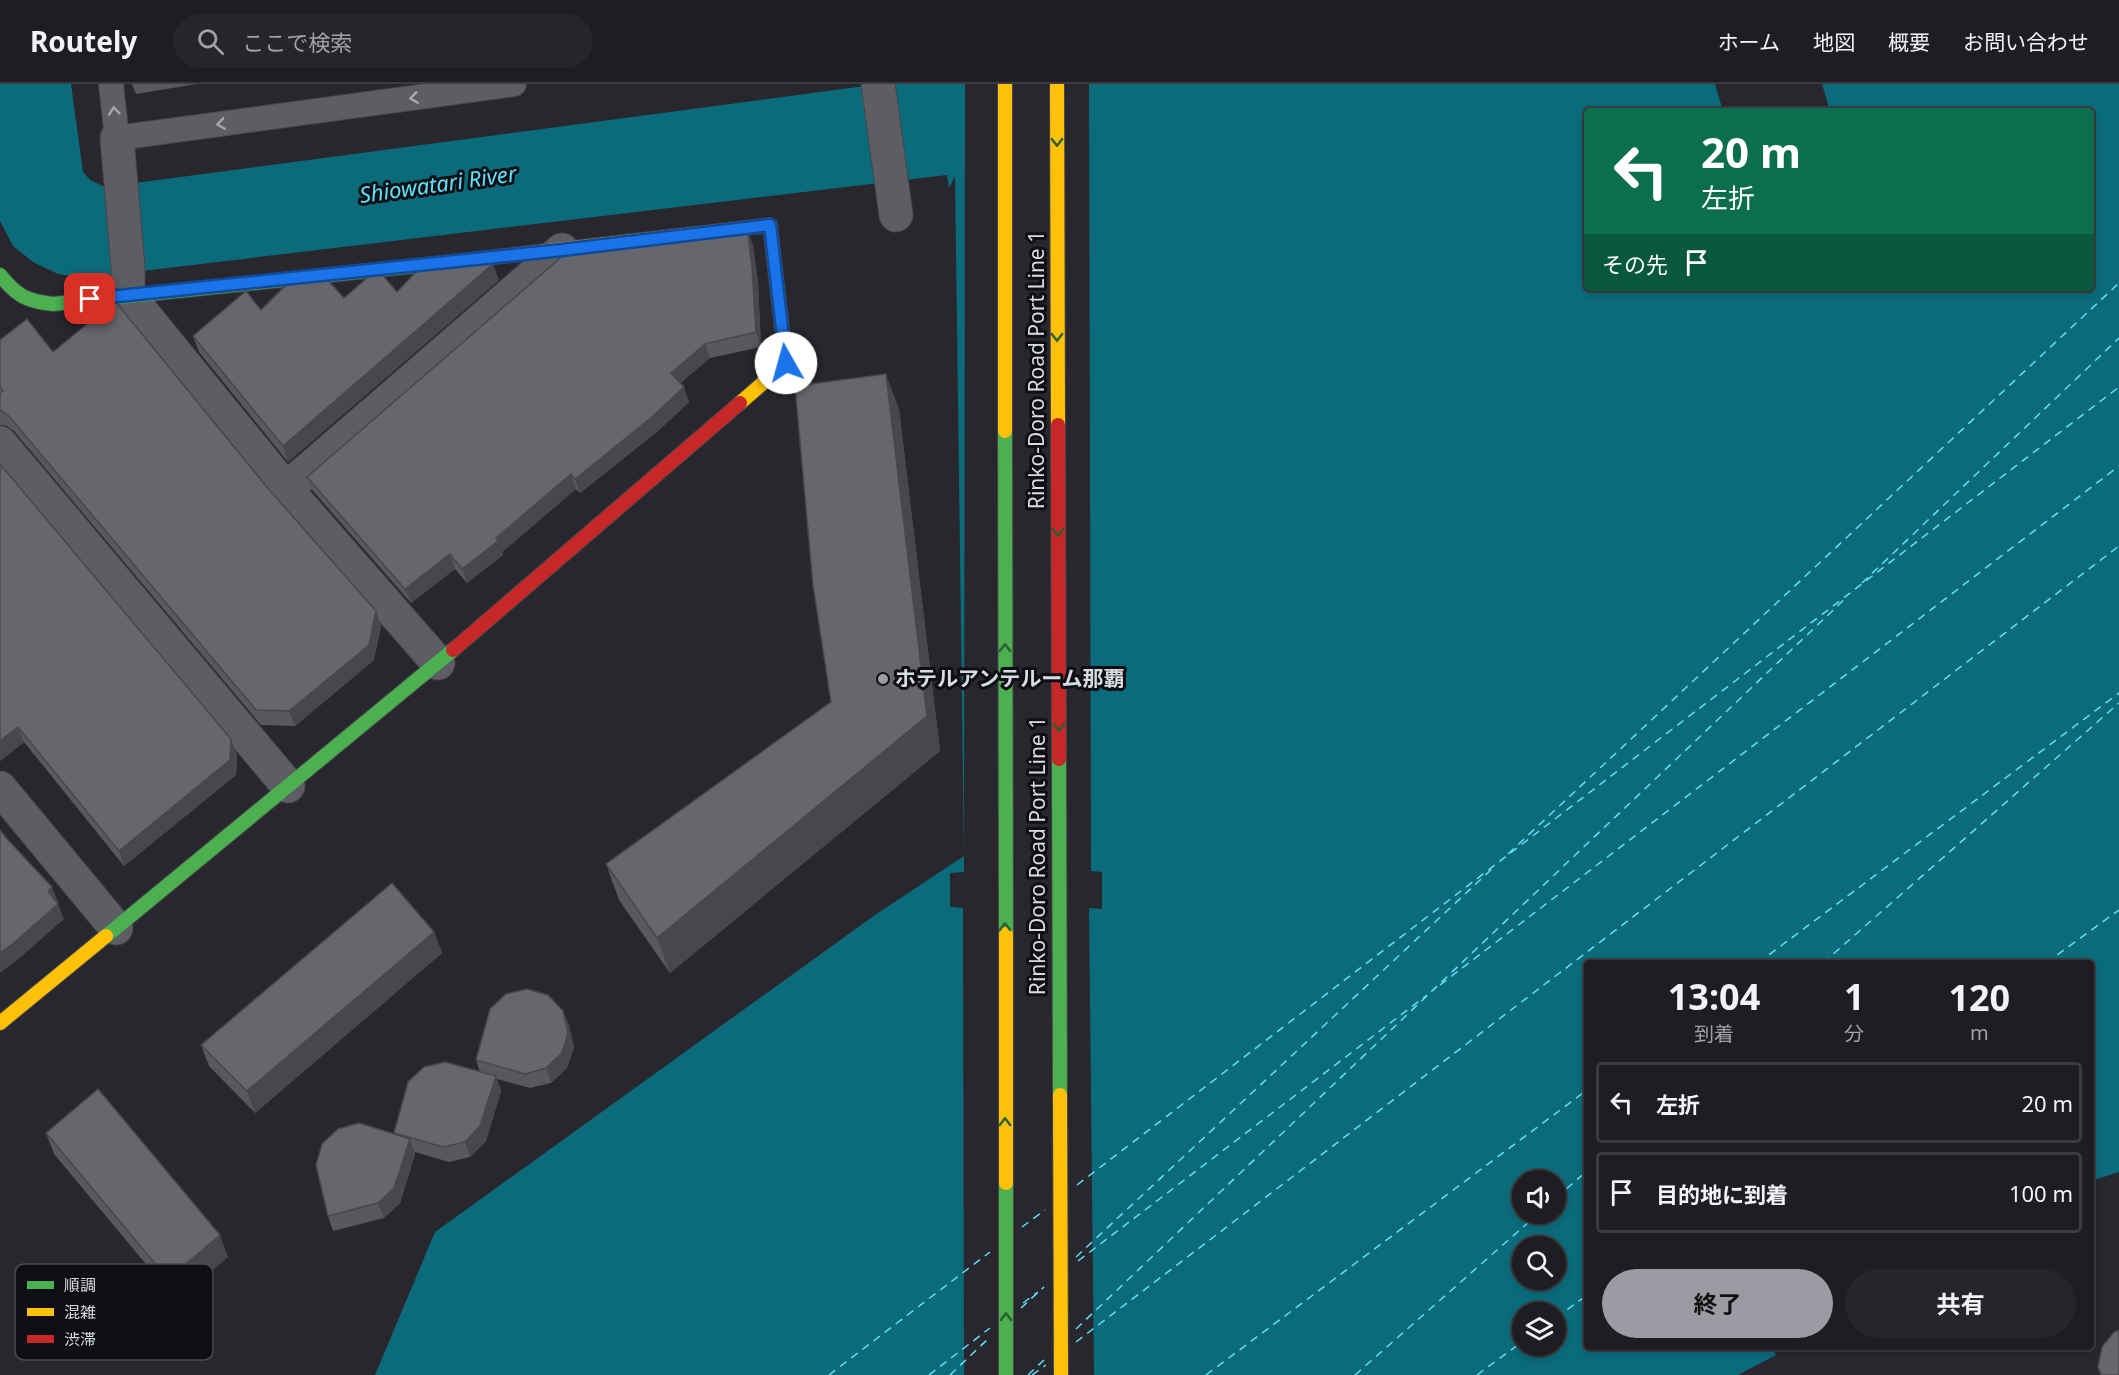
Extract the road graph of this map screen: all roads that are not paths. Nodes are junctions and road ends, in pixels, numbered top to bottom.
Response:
1 (111, 84) edge
2 (514, 84) edge
3 (878, 84) edge
4 (1005, 84) edge
5 (1057, 84) edge
6 (117, 138) junction
7 (896, 215) dead end
8 (562, 250) junction
9 (0, 275) edge
10 (128, 281) junction
11 (5, 293) edge
12 (0, 444) edge
13 (286, 489) junction
14 (438, 663) junction
15 (288, 786) junction
16 (0, 788) edge
17 (116, 928) junction
18 (0, 1023) edge
19 (1006, 1375) edge
20 (1061, 1375) edge

6 -> 1 lane
2 -> 6 lane
3 - 7 street
19 -> 4 street, Rinko-Doro Road Port Line 1
5 -> 20 street, Rinko-Doro Road Port Line 1
6 - 10 street
8 - 10 street
8 - 13 street
8 - 14 street
9 - 11 street
10 - 11 street
10 - 13 street
12 - 15 street
13 - 14 street
14 - 15 street
15 - 17 street
16 - 17 street
17 - 18 street

